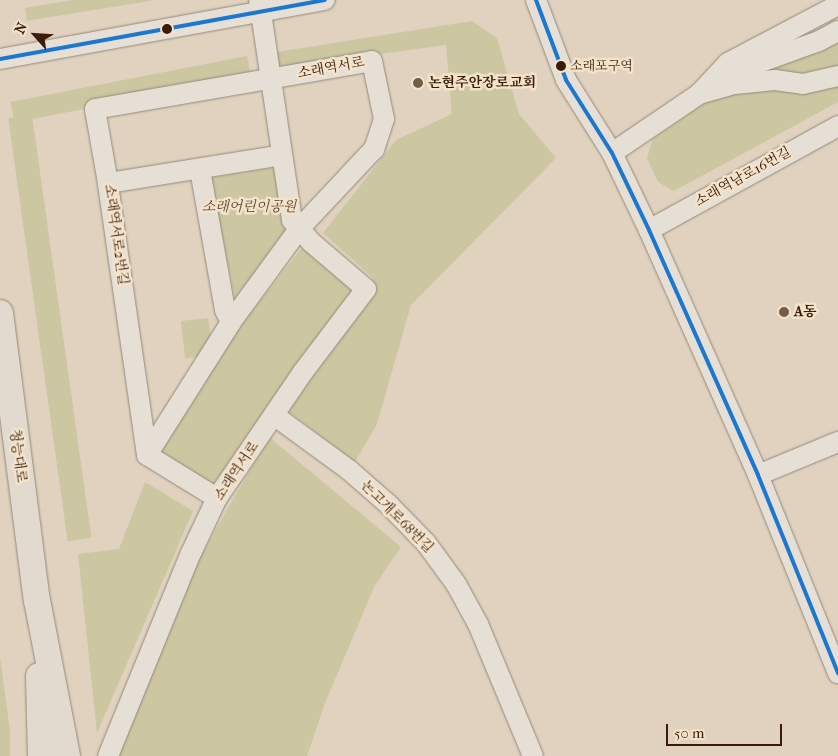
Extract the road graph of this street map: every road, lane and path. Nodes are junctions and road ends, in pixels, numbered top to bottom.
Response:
1 (325, 0) edge
2 (536, 0) edge
3 (838, 5) edge
4 (260, 6) edge
5 (838, 31) edge
6 (0, 59) edge
7 (838, 76) edge
8 (270, 79) junction
9 (704, 87) junction
10 (838, 126) edge
11 (612, 154) junction
12 (282, 155) junction
13 (200, 169) junction
14 (108, 183) junction
15 (299, 229) junction
16 (649, 230) junction
17 (0, 313) edge
18 (231, 322) junction
19 (275, 416) junction
20 (838, 442) edge
21 (147, 455) junction
22 (758, 475) junction
23 (217, 498) junction
24 (37, 600) junction
25 (838, 674) edge
26 (41, 756) edge
27 (67, 756) edge
28 (108, 756) edge
29 (533, 756) edge

1 - 4 street
2 - 11 street
3 - 9 street
4 - 6 street
4 - 8 street, 소래역서로
5 - 9 street
7 - 9 street
8 - 12 street, 소래역서로
8 - 14 street, 소래역서로2번길
8 - 15 street, 소래역서로
9 - 11 street
10 - 16 street, 소래역남로16번길
11 - 16 street
12 - 13 street
12 - 15 street, 소래역서로
13 - 14 street
13 - 18 street
14 - 21 street, 소래역서로2번길
15 - 18 street, 소래역서로
15 - 19 street, 소래역서로
16 - 22 street
17 - 24 main road, 청능대로
18 - 21 street, 소래역서로
19 - 23 street, 소래역서로
19 - 29 street, 논고개로68번길
20 - 22 street
21 - 23 street
22 - 25 street
23 - 28 street, 소래역서로
24 - 26 main road, 청능대로
24 - 27 main road, 청능대로

